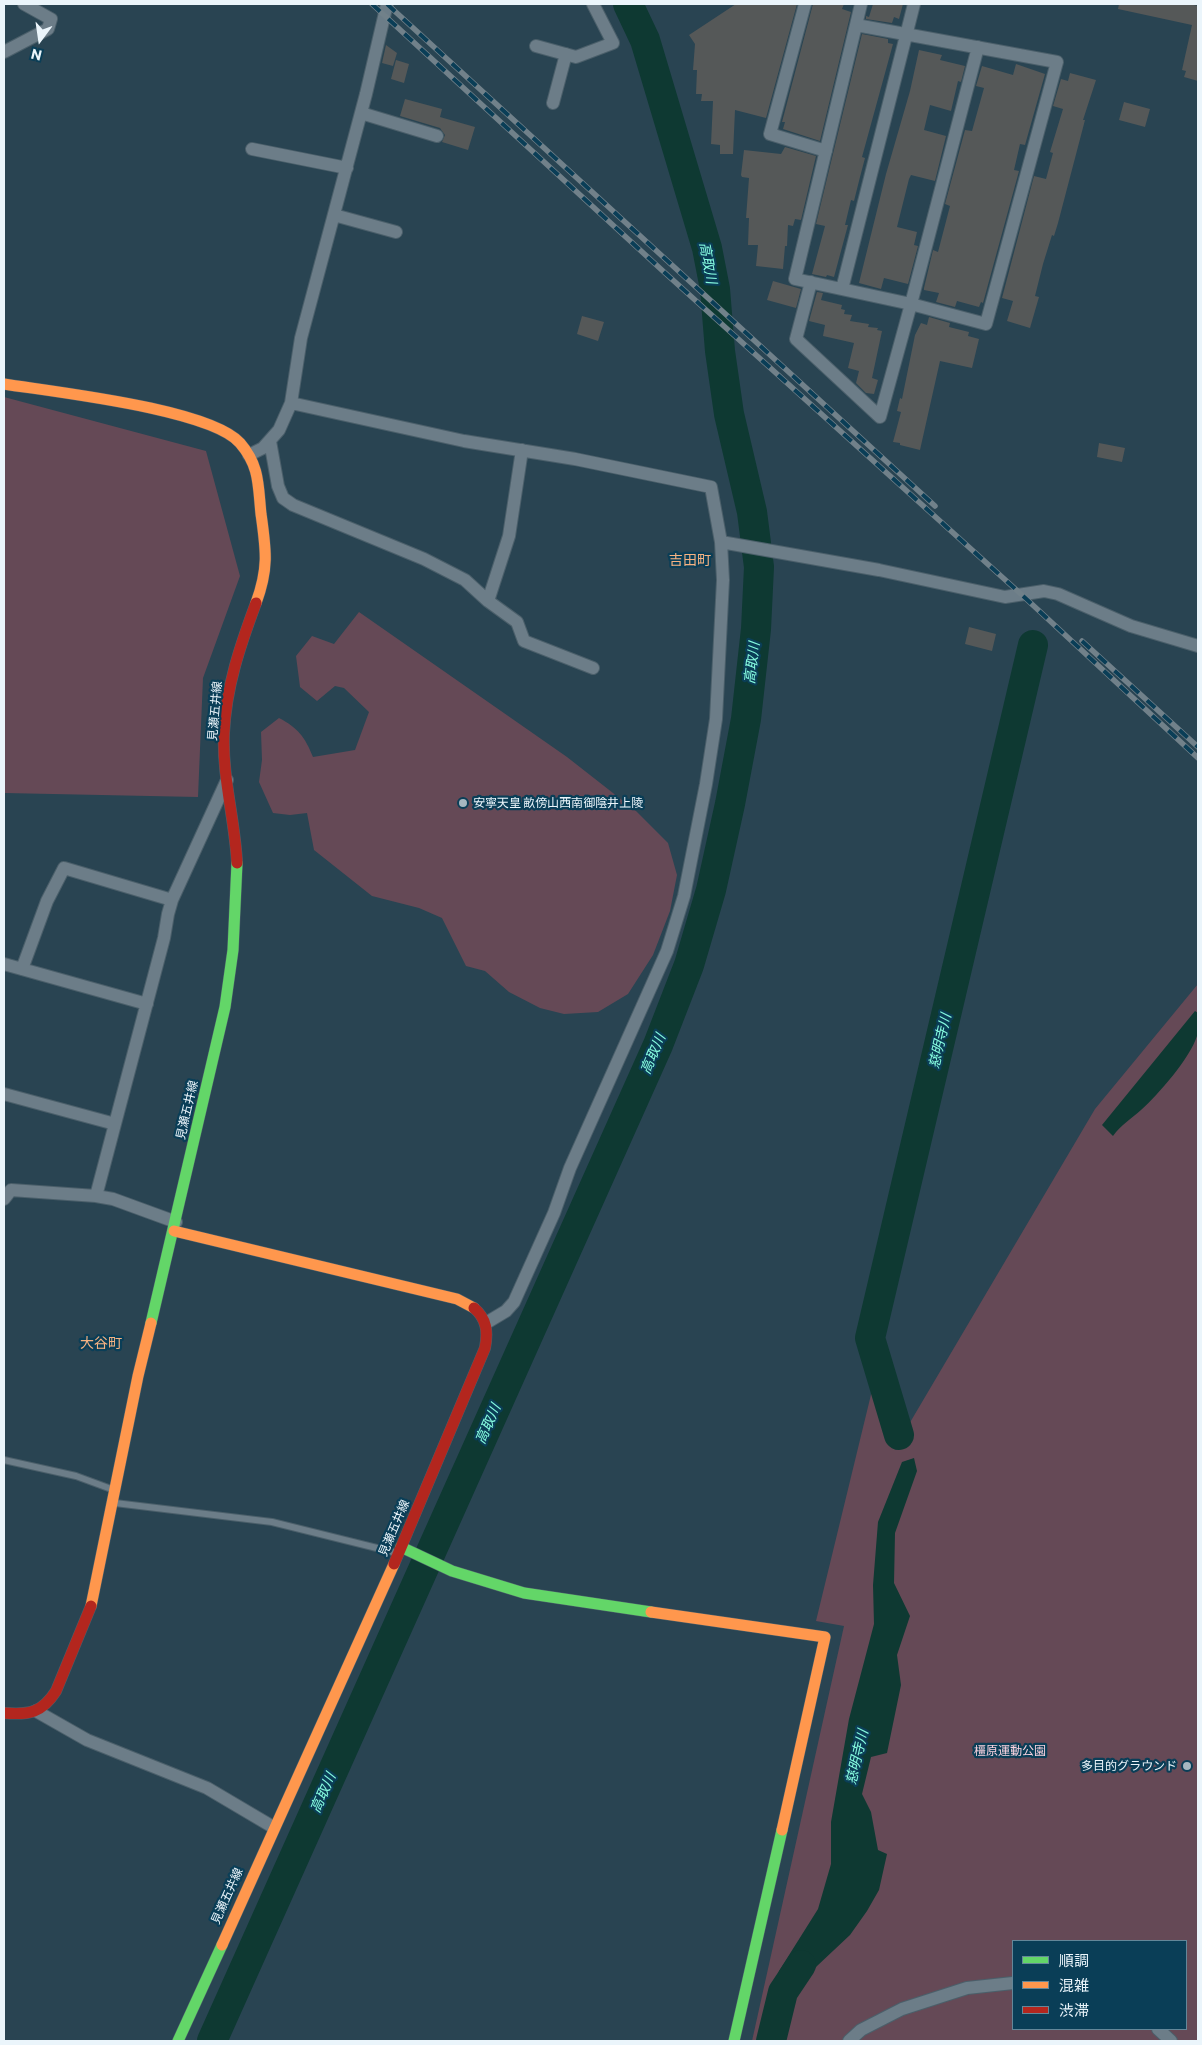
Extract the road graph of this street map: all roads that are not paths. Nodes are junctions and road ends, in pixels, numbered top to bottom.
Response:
1 (24, 4) edge
2 (387, 4) edge
3 (593, 4) edge
4 (805, 4) edge
5 (861, 4) edge
6 (914, 4) edge
7 (856, 25) junction
8 (907, 34) junction
9 (536, 46) dead end
10 (978, 47) junction
11 (4, 52) edge
12 (566, 54) junction
13 (553, 103) dead end
14 (361, 113) junction
15 (437, 136) dead end
16 (252, 149) dead end
17 (826, 151) junction
18 (347, 168) junction
19 (334, 215) junction
20 (396, 232) dead end
21 (811, 282) junction
22 (842, 289) junction
23 (911, 304) junction
24 (4, 384) edge
25 (291, 403) junction
26 (270, 441) junction
27 (522, 450) junction
28 (250, 455) junction
29 (726, 543) junction
30 (488, 601) junction
31 (1198, 646) edge
32 (593, 668) dead end
33 (227, 780) junction
34 (172, 900) junction
35 (4, 964) edge
36 (22, 969) junction
37 (147, 1004) junction
38 (4, 1094) edge
39 (115, 1124) junction
40 (96, 1196) junction
41 (4, 1199) edge
42 (175, 1226) junction
43 (486, 1323) junction
44 (4, 1460) edge
45 (116, 1490) junction
46 (113, 1503) junction
47 (403, 1551) junction
48 (36, 1711) junction
49 (4, 1713) edge
50 (274, 1828) junction
51 (1012, 1983) edge
52 (1159, 2030) edge
53 (178, 2041) edge
54 (734, 2041) edge
55 (849, 2041) edge
56 (1171, 2041) edge

1 - 11 street
2 - 14 street
3 - 12 street
4 - 17 street
5 - 7 street
6 - 8 street
7 - 8 street
7 - 17 street
8 - 10 street
8 - 22 street
9 - 12 street
10 - 23 street
10 - 23 street
12 - 13 street
14 - 15 street
14 - 18 street
16 - 18 street
17 - 21 street
18 - 19 street
19 - 20 street
19 - 25 street
21 - 22 street
21 - 23 street
22 - 23 street
24 - 28 main road, 見瀬五井線
25 - 26 street
25 - 27 street
26 - 28 street
26 - 30 street
27 - 29 street
27 - 30 street
28 - 33 main road, 見瀬五井線
29 - 31 street
29 - 43 street
30 - 32 street
33 - 34 street
33 - 42 main road, 見瀬五井線
34 - 36 street
34 - 37 street
35 - 36 street
36 - 37 street
37 - 39 street
38 - 39 street
39 - 40 street
40 - 41 street
40 - 42 street
42 - 43 main road
42 - 45 main road, 見瀬五井線
43 - 47 main road, 見瀬五井線
44 - 45 lane
45 - 46 main road, 見瀬五井線
46 - 47 lane
46 - 48 main road, 見瀬五井線
47 - 50 main road, 見瀬五井線
47 - 54 main road
48 - 49 main road
48 - 50 street
50 - 53 main road, 見瀬五井線
51 - 55 street
52 - 56 street

